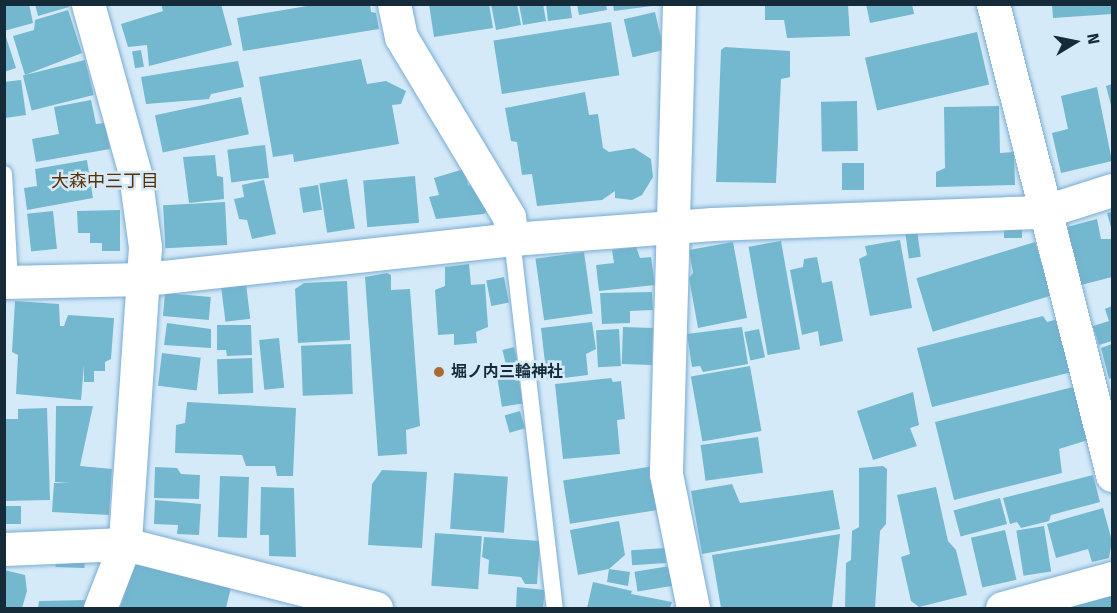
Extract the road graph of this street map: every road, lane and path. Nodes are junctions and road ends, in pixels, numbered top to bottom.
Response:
1 (88, 4) edge
2 (394, 4) edge
3 (679, 4) edge
4 (993, 4) edge
5 (4, 174) edge
6 (1113, 190) edge
7 (1043, 212) junction
8 (672, 227) junction
9 (512, 239) junction
10 (145, 279) junction
11 (7, 282) edge
12 (1113, 476) edge
13 (125, 544) junction
14 (4, 549) edge
15 (1113, 578) edge
16 (1051, 602) edge
17 (100, 609) edge
18 (376, 609) edge
19 (555, 609) edge
20 (693, 609) edge
21 (1002, 609) edge

1 - 10 street
2 - 9 street
3 - 8 street
4 - 7 street
5 - 11 lane
6 - 7 street
7 - 8 street
7 - 12 street
8 - 9 street
8 - 20 street
9 - 10 street
9 - 19 lane
10 - 11 street
10 - 13 street
13 - 14 street
13 - 17 street
13 - 18 street
15 - 16 street
16 - 21 street

